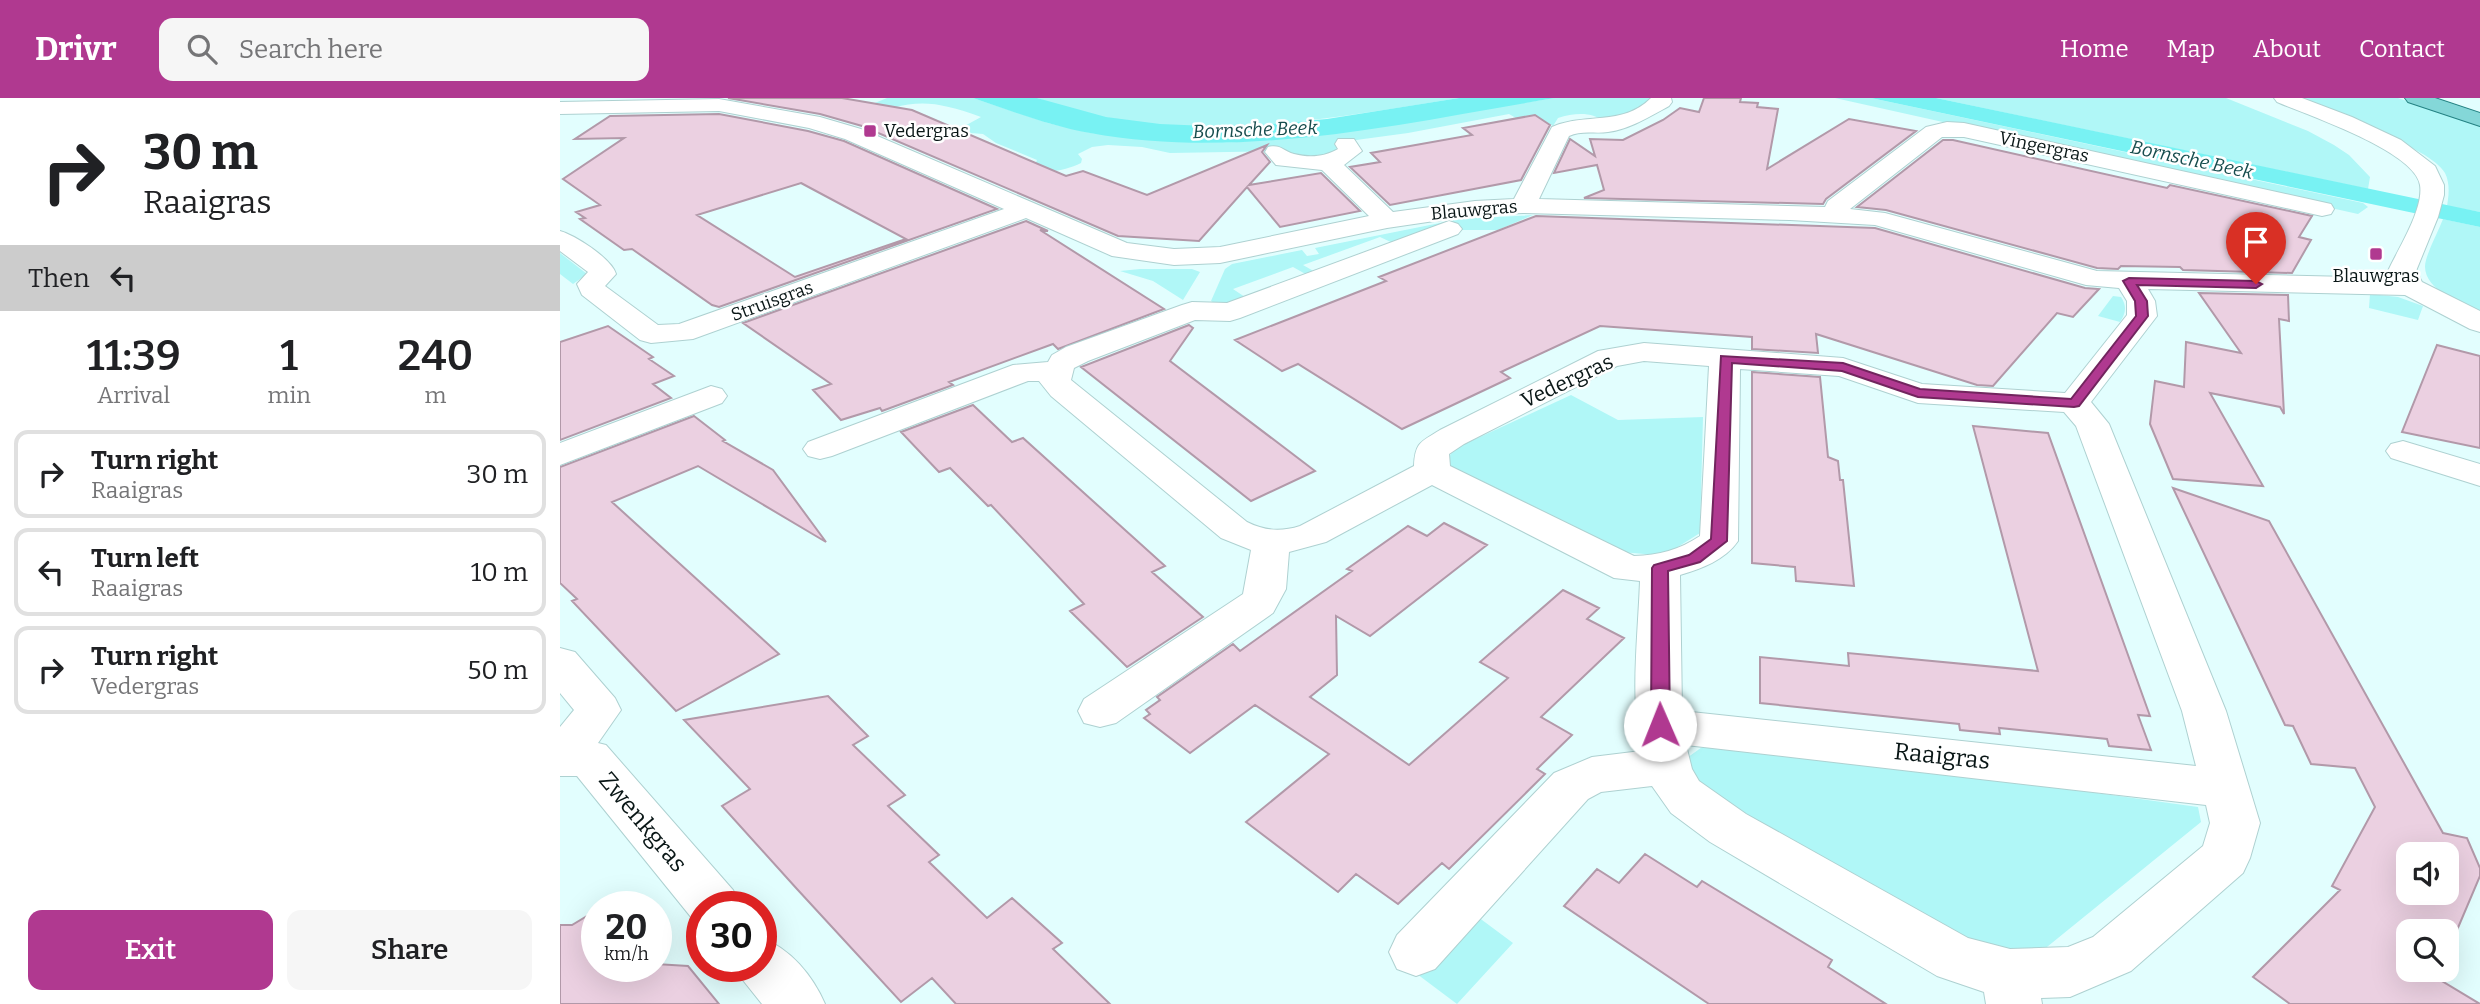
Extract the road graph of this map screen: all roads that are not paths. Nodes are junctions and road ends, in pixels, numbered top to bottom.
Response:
1 (1661, 98) edge
2 (2415, 98) edge
3 (2441, 98) edge
4 (2286, 99) edge
5 (560, 108) edge
6 (2480, 118) edge
7 (1346, 144) dead end
8 (1276, 152) dead end
9 (1329, 164) junction
10 (1523, 206) junction
11 (1027, 209) junction
12 (2322, 209) dead end
13 (1840, 214) junction
14 (1387, 220) junction
15 (1449, 229) dead end
16 (561, 241) edge
17 (2129, 281) junction
18 (1205, 283) junction
19 (2411, 287) junction
20 (2480, 323) edge
21 (1726, 359) junction
22 (1056, 371) junction
23 (711, 396) dead end
24 (2074, 403) junction
25 (820, 449) dead end
26 (2403, 451) dead end
27 (560, 455) edge
28 (1432, 471) junction
29 (2480, 475) edge
30 (1271, 542) junction
31 (1660, 568) junction
32 (560, 663) edge
33 (1100, 711) dead end
34 (1664, 746) junction
35 (560, 758) edge
36 (2225, 788) junction
37 (701, 891) edge
38 (1416, 952) dead end
39 (777, 981) edge
40 (2012, 989) edge
41 (797, 1004) edge

1 - 10 street
2 - 6 main road
3 - 6 main road
4 - 19 street
5 - 11 street, Blauwgras
7 - 9 street
8 - 9 street
9 - 14 street
10 - 13 street, Blauwgras
10 - 14 street, Blauwgras
11 - 16 street, Struisgras
11 - 18 street, Blauwgras
12 - 13 street, Vingergras
13 - 17 street, Blauwgras
14 - 18 street, Blauwgras
15 - 18 street
17 - 19 street, Blauwgras
17 - 24 street
18 - 22 street
19 - 20 street
21 - 24 street, Vedergras
21 - 28 street, Vedergras
21 - 31 street
22 - 25 street
22 - 30 street
23 - 27 street
24 - 36 street
26 - 29 street
28 - 30 street
28 - 31 street
30 - 33 street
31 - 34 street
32 - 35 street, Zwenkgras
34 - 36 street, Raaigras
34 - 38 street, Raaigras
34 - 40 street
35 - 37 street, Zwenkgras
36 - 40 street
39 - 41 street

